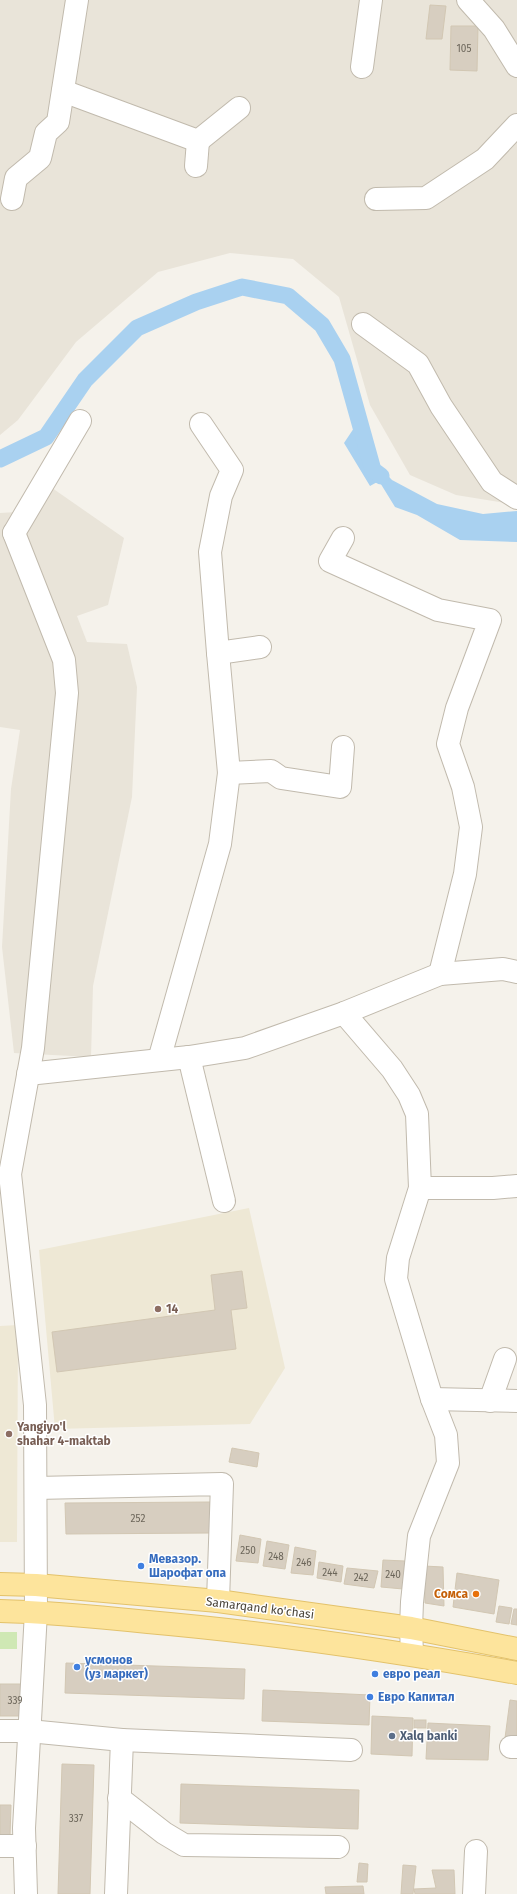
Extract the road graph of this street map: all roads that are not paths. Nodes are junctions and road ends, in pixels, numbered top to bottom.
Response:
1 (78, 0) edge
2 (371, 0) edge
3 (468, 0) edge
4 (517, 66) edge
5 (362, 67) dead end
6 (63, 91) junction
7 (239, 108) dead end
8 (517, 125) edge
9 (198, 141) junction
10 (196, 166) dead end
11 (12, 199) dead end
12 (376, 199) dead end
13 (363, 324) dead end
14 (80, 421) dead end
15 (201, 424) dead end
16 (517, 498) edge
17 (7, 532) edge
18 (343, 538) dead end
19 (260, 647) dead end
20 (218, 653) junction
21 (343, 748) dead end
22 (229, 773) junction
23 (517, 972) edge
24 (440, 974) junction
25 (344, 1013) junction
26 (189, 1057) junction
27 (159, 1060) junction
28 (28, 1074) junction
29 (7, 1160) edge
30 (517, 1186) edge
31 (420, 1188) junction
32 (224, 1201) dead end
33 (505, 1359) dead end
34 (432, 1399) junction
35 (490, 1401) junction
36 (517, 1401) edge
37 (36, 1488) junction
38 (0, 1584) edge
39 (36, 1585) junction
40 (218, 1601) junction
41 (0, 1612) edge
42 (36, 1612) junction
43 (411, 1628) junction
44 (517, 1649) edge
45 (412, 1654) junction
46 (517, 1673) edge
47 (0, 1731) edge
48 (29, 1731) junction
49 (122, 1740) junction
50 (351, 1750) dead end
51 (120, 1798) junction
52 (0, 1846) edge
53 (24, 1846) junction
54 (338, 1847) dead end
55 (476, 1851) dead end
56 (26, 1894) edge
57 (116, 1894) edge
58 (474, 1894) edge

1 - 6 street
2 - 5 street
3 - 4 street
6 - 9 street
6 - 11 street
7 - 9 street
8 - 12 street
9 - 10 street
13 - 16 street
14 - 17 street
15 - 20 street
17 - 28 street
18 - 24 street
19 - 20 street
20 - 22 street
21 - 22 street
22 - 27 street
23 - 24 street
24 - 25 street
25 - 26 street
25 - 31 street
26 - 27 street
26 - 32 street
27 - 28 street
28 - 29 street
29 - 37 street
30 - 31 street
31 - 34 street
33 - 35 street
34 - 35 street
34 - 43 street
35 - 36 street
37 - 39 street
37 - 40 street
38 - 39 main road, Samarqand ko'chasi
39 - 40 main road, Samarqand ko'chasi
39 - 42 street
40 - 43 main road, Samarqand ko'chasi
41 - 42 main road, Samarqand ko'chasi
42 - 45 main road, Samarqand ko'chasi
42 - 48 street
43 - 44 main road, Samarqand ko'chasi
43 - 45 street
45 - 46 main road, Samarqand ko'chasi
47 - 48 street
48 - 49 street
48 - 53 street
49 - 50 street
49 - 51 street
51 - 54 street
51 - 57 street
52 - 53 street
53 - 56 street
55 - 58 street

